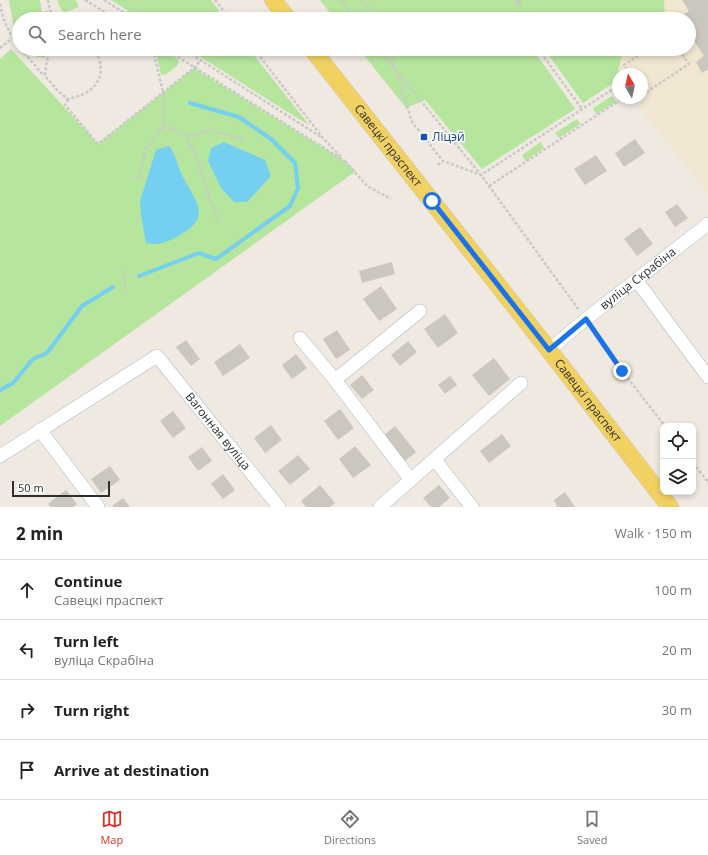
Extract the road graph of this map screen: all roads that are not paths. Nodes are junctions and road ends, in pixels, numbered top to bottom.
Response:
1 (273, 0) edge
2 (282, 12) edge
3 (318, 56) edge
4 (708, 224) edge
5 (637, 281) junction
6 (420, 311) dead end
7 (300, 338) dead end
8 (549, 350) junction
9 (708, 377) edge
10 (335, 380) junction
11 (521, 383) dead end
12 (40, 430) junction
13 (0, 456) edge
14 (435, 460) junction
15 (410, 480) junction
16 (98, 507) edge
17 (278, 507) edge
18 (380, 507) edge
19 (472, 507) edge
20 (670, 507) edge

1 - 2 main road
3 - 8 main road, Савецкі праспект
4 - 5 street, вуліца Скрабіна
5 - 8 street, вуліца Скрабіна
5 - 9 street
6 - 10 street
7 - 10 street
8 - 20 main road, Савецкі праспект
10 - 15 street
11 - 14 street
12 - 13 street
12 - 16 street
12 - 17 street, Вагонная вуліца
14 - 15 street
14 - 19 street
15 - 18 street

